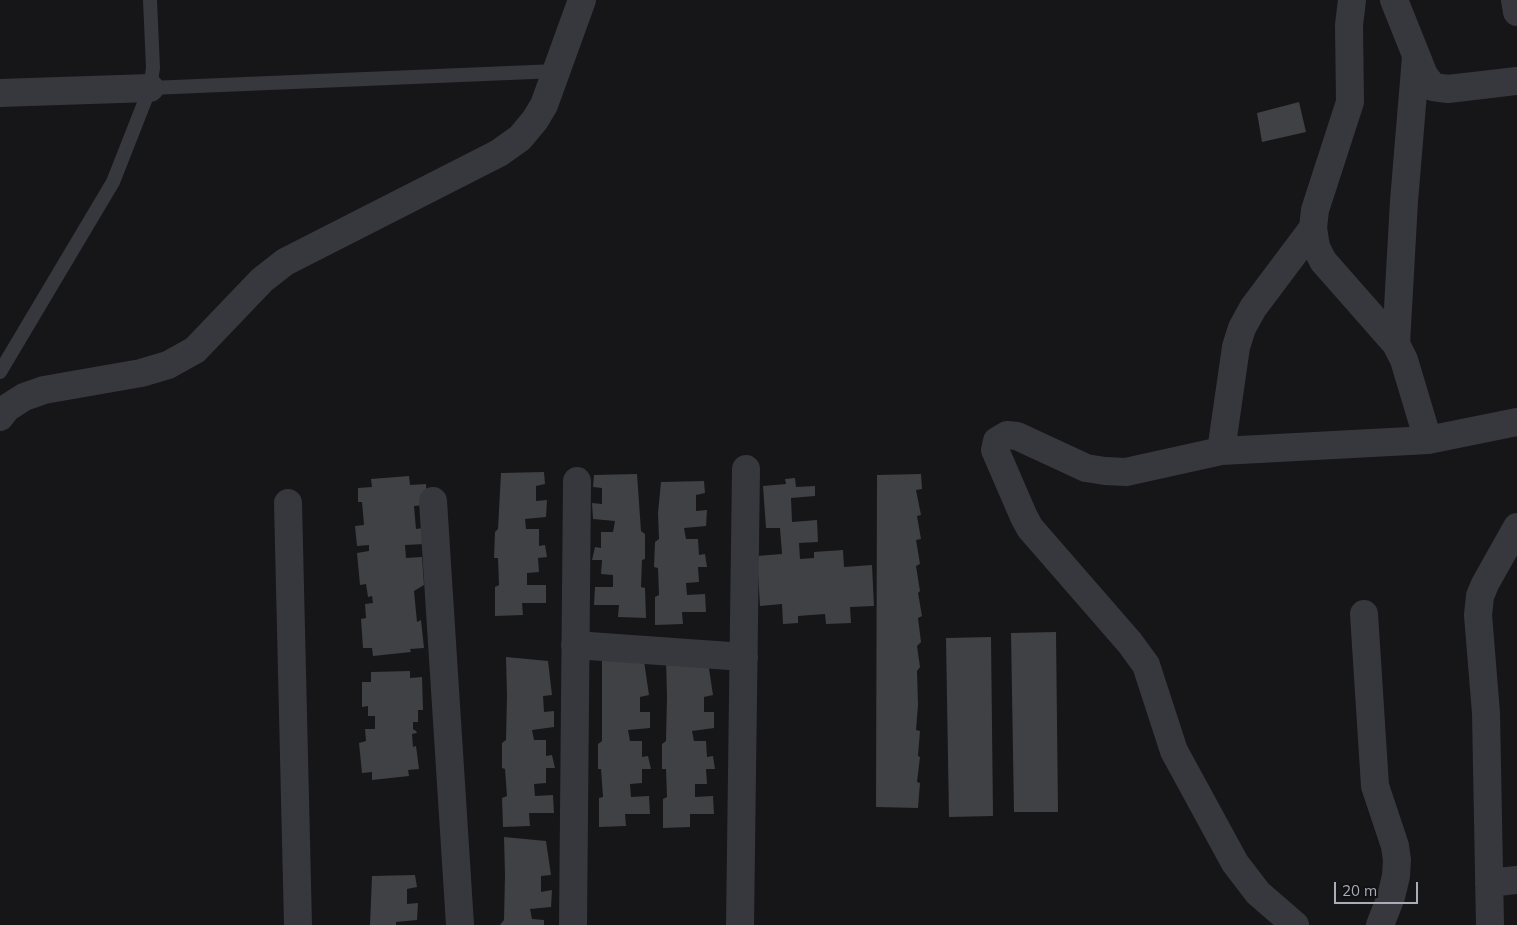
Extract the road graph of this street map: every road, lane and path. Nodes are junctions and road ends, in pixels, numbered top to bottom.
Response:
1 (150, 0) edge
2 (582, 0) edge
3 (1352, 0) edge
4 (1394, 0) edge
5 (1515, 0) edge
6 (1517, 12) edge
7 (1416, 57) junction
8 (557, 71) junction
9 (1517, 81) edge
10 (150, 88) junction
11 (0, 93) edge
12 (1313, 228) junction
13 (1396, 344) junction
14 (0, 372) edge
15 (0, 417) edge
16 (1517, 422) edge
17 (1428, 440) junction
18 (1221, 451) junction
19 (746, 469) dead end
20 (577, 481) dead end
21 (433, 501) dead end
22 (288, 503) dead end
23 (1517, 526) edge
24 (1364, 614) dead end
25 (575, 645) junction
26 (744, 657) junction
27 (1517, 880) edge
28 (1489, 883) junction
29 (298, 925) edge
30 (460, 925) edge
31 (573, 925) edge
32 (740, 925) edge
33 (1296, 925) edge
34 (1380, 925) edge
35 (1490, 925) edge

1 - 10 lane
2 - 8 street
3 - 12 street
4 - 7 street
5 - 6 street
7 - 9 street
7 - 13 street
8 - 10 lane
8 - 15 street
10 - 11 street
10 - 14 lane
12 - 13 street
12 - 18 street
13 - 17 street
16 - 17 street
17 - 18 street
18 - 33 street
19 - 26 street
20 - 25 street
21 - 30 street
22 - 29 street
23 - 28 street
24 - 34 street
25 - 26 street
25 - 31 street
26 - 32 street
27 - 28 street
28 - 35 street

